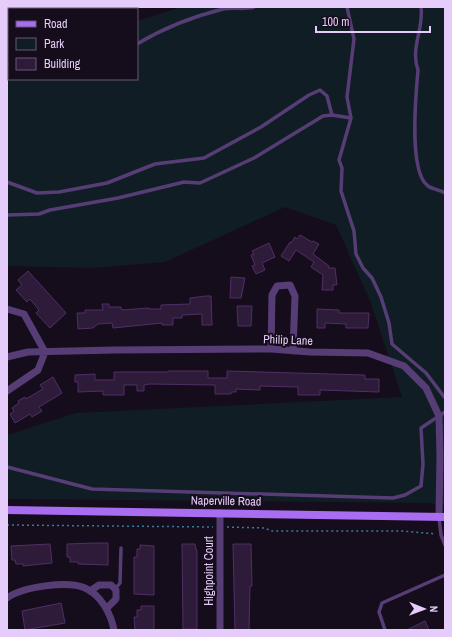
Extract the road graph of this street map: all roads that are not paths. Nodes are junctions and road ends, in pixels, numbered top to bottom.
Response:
1 (254, 7) edge
2 (348, 7) edge
3 (421, 7) edge
4 (138, 43) edge
5 (332, 115) junction
6 (351, 118) junction
7 (7, 182) edge
8 (445, 193) edge
9 (7, 215) edge
10 (7, 309) edge
11 (271, 349) junction
12 (293, 351) junction
13 (44, 352) junction
14 (7, 357) edge
15 (7, 391) edge
16 (445, 398) edge
17 (442, 414) edge
18 (7, 468) edge
19 (7, 510) edge
20 (220, 513) junction
21 (442, 516) edge
22 (445, 545) edge
23 (121, 548) dead end
24 (445, 574) edge
25 (115, 589) junction
26 (90, 592) junction
27 (7, 598) edge
28 (107, 608) junction
29 (114, 630) edge
30 (220, 630) edge
31 (385, 630) edge

1 - 4 lane
2 - 6 lane
3 - 8 lane
5 - 6 lane
5 - 7 lane
5 - 9 lane
6 - 16 lane
10 - 13 street
11 - 12 street, Philip Lane
11 - 12 street
11 - 13 street, Philip Lane
12 - 17 street, Philip Lane
13 - 14 street, Philip Lane
13 - 15 street
17 - 18 lane
17 - 21 street, Philip Lane
19 - 20 street, Naperville Road
20 - 21 street, Naperville Road
20 - 30 street, Highpoint Court
21 - 22 lane
23 - 25 lane
24 - 31 lane
25 - 26 street
25 - 28 street
26 - 27 street
26 - 28 street
28 - 29 street

